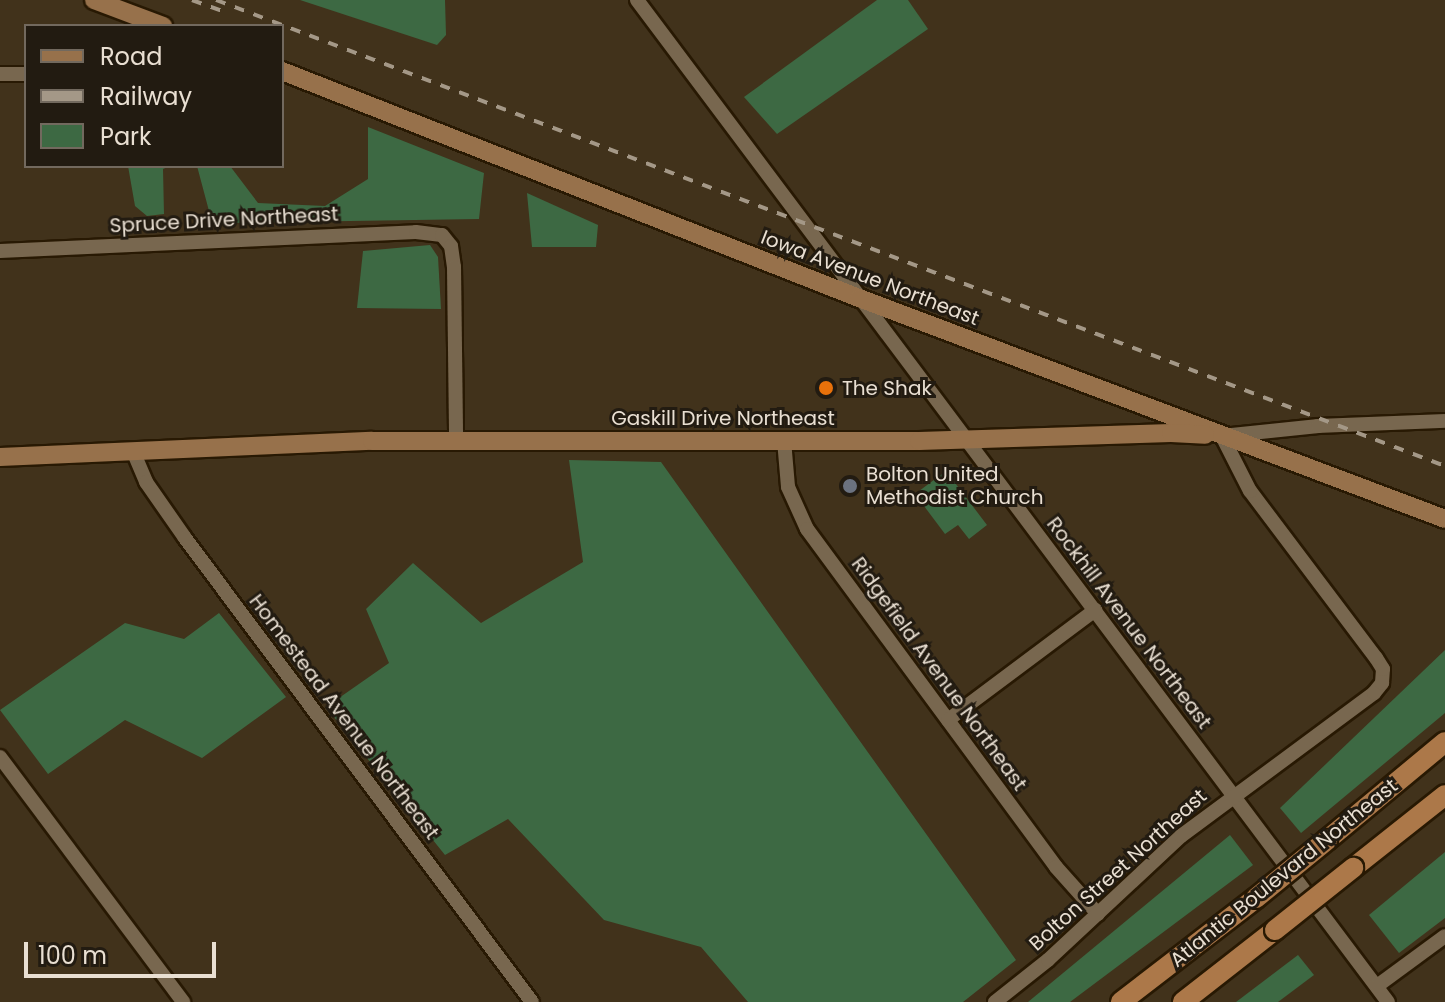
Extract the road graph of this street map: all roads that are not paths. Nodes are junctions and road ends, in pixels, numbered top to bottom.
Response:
1 (94, 0) edge
2 (637, 0) edge
3 (158, 24) edge
4 (284, 72) edge
5 (0, 74) edge
6 (24, 74) edge
7 (0, 251) edge
8 (859, 298) junction
9 (1445, 421) edge
10 (1222, 436) junction
11 (456, 439) junction
12 (784, 440) junction
13 (966, 440) junction
14 (133, 451) junction
15 (0, 457) edge
16 (1445, 519) edge
17 (1095, 610) junction
18 (948, 720) junction
19 (1445, 742) edge
20 (0, 757) edge
21 (1234, 795) junction
22 (1445, 795) edge
23 (1098, 914) junction
24 (1445, 936) edge
25 (1377, 986) junction
26 (183, 1002) edge
27 (532, 1002) edge
28 (995, 1002) edge
29 (1121, 1002) edge
30 (1183, 1002) edge
31 (1388, 1002) edge

1 - 3 main road
2 - 8 street, Rockhill Avenue Northeast
4 - 8 main road, Iowa Avenue Northeast
5 - 6 street
7 - 11 street, Spruce Drive Northeast
8 - 10 main road, Iowa Avenue Northeast
8 - 13 street, Rockhill Avenue Northeast
9 - 10 street, Gaskill Drive Northeast
10 - 13 main road, Gaskill Drive Northeast
10 - 16 main road, Iowa Avenue Northeast
10 - 21 street, Bolton Street Northeast
11 - 12 main road, Gaskill Drive Northeast
11 - 14 main road, Gaskill Drive Northeast
12 - 13 main road, Gaskill Drive Northeast
12 - 18 street, Ridgefield Avenue Northeast
13 - 17 street, Rockhill Avenue Northeast
14 - 15 main road, Gaskill Drive Northeast
14 - 27 street, Homestead Avenue Northeast
17 - 18 street
17 - 21 street, Rockhill Avenue Northeast
18 - 23 street, Ridgefield Avenue Northeast
19 - 29 highway, Atlantic Boulevard Northeast, bridge
20 - 26 street
21 - 23 street, Bolton Street Northeast
21 - 25 street, Rockhill Avenue Northeast
22 - 30 highway, Atlantic Boulevard Northeast, bridge
23 - 28 street, Bolton Street Northeast
24 - 25 street
25 - 31 street, Rockhill Avenue Northeast

